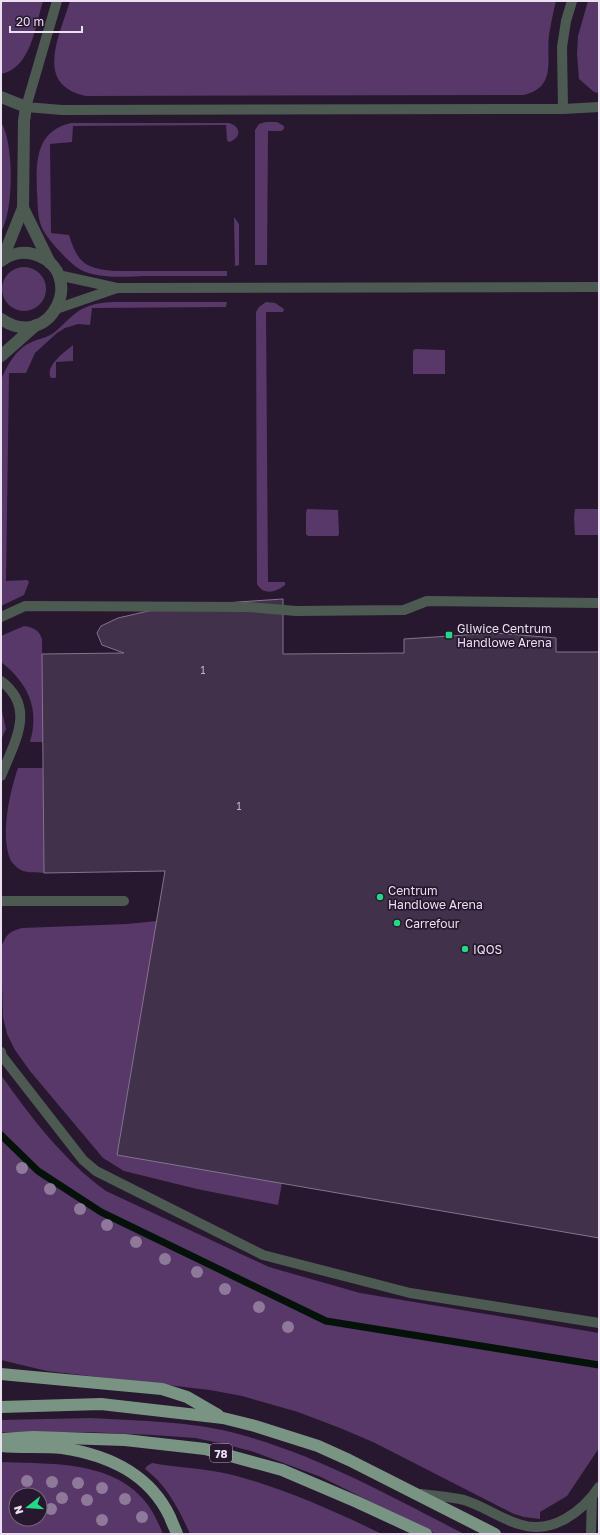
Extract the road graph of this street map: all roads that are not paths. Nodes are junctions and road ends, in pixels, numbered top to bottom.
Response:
1 (57, 1) edge
2 (572, 1) edge
3 (1, 97) edge
4 (26, 107) junction
5 (599, 107) edge
6 (563, 109) junction
7 (23, 208) junction
8 (1, 260) edge
9 (51, 264) junction
10 (58, 275) junction
11 (599, 287) edge
12 (117, 288) junction
13 (56, 309) junction
14 (1, 318) edge
15 (36, 325) junction
16 (1, 356) edge
17 (599, 603) edge
18 (1, 617) edge
19 (1, 681) edge
20 (1, 776) edge
21 (1, 901) edge
22 (124, 901) dead end
23 (1, 1052) edge
24 (599, 1323) edge
25 (1, 1374) edge
26 (1, 1407) edge
27 (223, 1418) junction
28 (1, 1439) edge
29 (1, 1446) edge
30 (599, 1487) edge
31 (418, 1494) junction
32 (592, 1497) junction
33 (177, 1534) edge
34 (426, 1534) edge
35 (495, 1534) edge
36 (591, 1534) edge

1 - 4 lane
2 - 6 lane
3 - 4 street
4 - 6 lane
4 - 7 street
5 - 6 lane
7 - 8 street
7 - 9 street
8 - 9 street
9 - 10 street
10 - 12 lane
10 - 13 street
11 - 12 lane
12 - 13 lane
13 - 15 street
14 - 15 street
15 - 16 street
17 - 18 lane
19 - 20 lane
21 - 22 lane
23 - 24 lane
25 - 27 main road
26 - 27 main road
27 - 31 main road
28 - 34 main road, 78
29 - 33 main road
30 - 32 lane
31 - 32 lane
31 - 35 main road
32 - 36 lane

